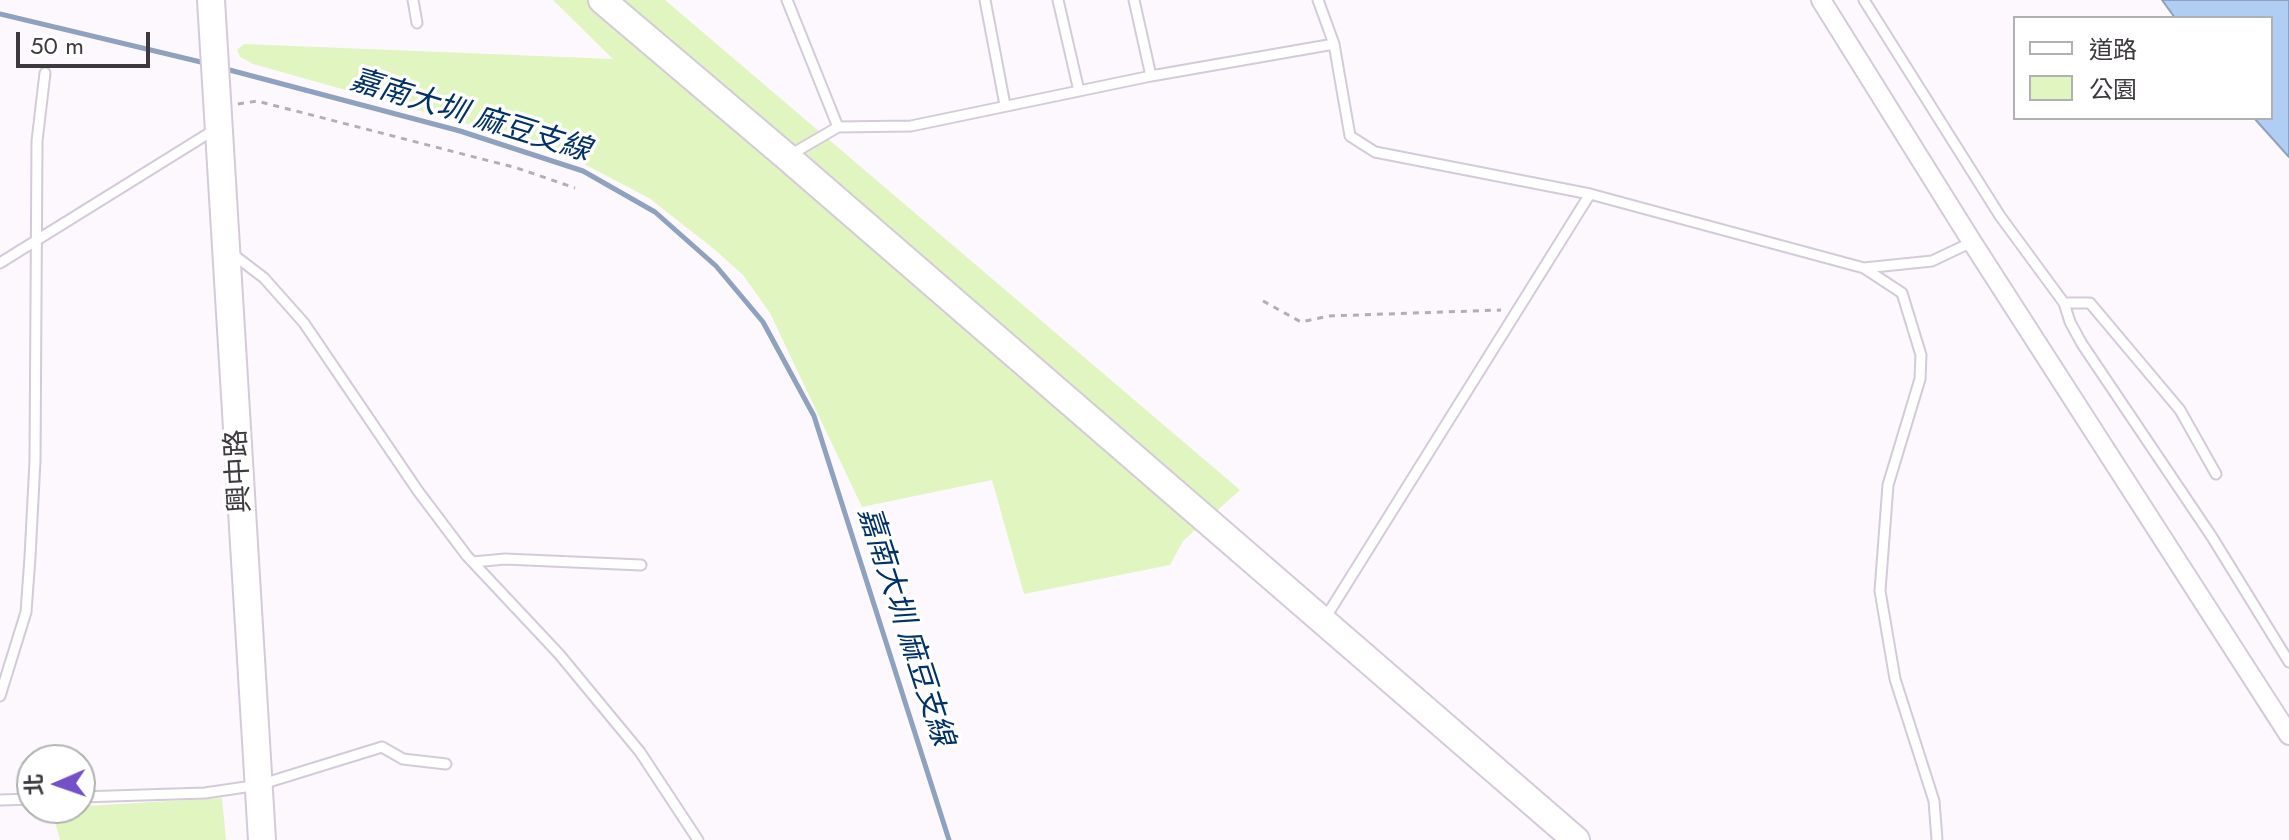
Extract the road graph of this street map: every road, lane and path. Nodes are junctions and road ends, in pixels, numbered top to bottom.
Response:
1 (413, 0) edge
2 (602, 0) edge
3 (787, 0) edge
4 (985, 0) edge
5 (1058, 0) edge
6 (1134, 0) edge
7 (1318, 0) edge
8 (1821, 0) edge
9 (1864, 0) edge
10 (213, 13) edge
11 (417, 23) dead end
12 (1334, 44) junction
13 (45, 73) dead end
14 (1151, 76) junction
15 (1079, 91) junction
16 (1005, 105) junction
17 (219, 112) junction
18 (838, 127) junction
19 (787, 157) junction
20 (575, 188) dead end
21 (1590, 194) junction
22 (36, 241) junction
23 (1972, 242) junction
24 (227, 250) junction
25 (0, 263) edge
26 (1864, 268) junction
27 (1263, 301) dead end
28 (2064, 303) junction
29 (1516, 310) junction
30 (2216, 474) dead end
31 (473, 562) junction
32 (641, 565) dead end
33 (1324, 620) junction
34 (2289, 662) edge
35 (0, 696) edge
36 (2289, 735) edge
37 (446, 764) dead end
38 (259, 785) junction
39 (96, 796) edge
40 (262, 840) edge
41 (698, 840) edge
42 (1576, 840) edge
43 (1937, 840) edge

1 - 11 lane
2 - 19 street
3 - 18 lane
4 - 16 lane
5 - 15 lane
6 - 14 lane
7 - 12 lane
8 - 23 street
9 - 28 lane
10 - 17 street, 興中路
12 - 14 lane
12 - 21 lane
13 - 22 lane
14 - 15 lane
15 - 16 lane
16 - 18 lane
17 - 20 path
17 - 22 lane
17 - 24 street, 興中路
18 - 19 lane
19 - 33 street
21 - 26 lane
21 - 29 lane
22 - 25 lane
22 - 35 lane
23 - 26 lane
23 - 36 street
24 - 31 lane
24 - 38 street, 興中路
26 - 43 lane
27 - 29 path
28 - 30 lane
28 - 34 lane
29 - 33 lane
31 - 32 lane
31 - 41 lane
33 - 42 street
37 - 38 lane
38 - 39 lane
38 - 40 street, 興中路

